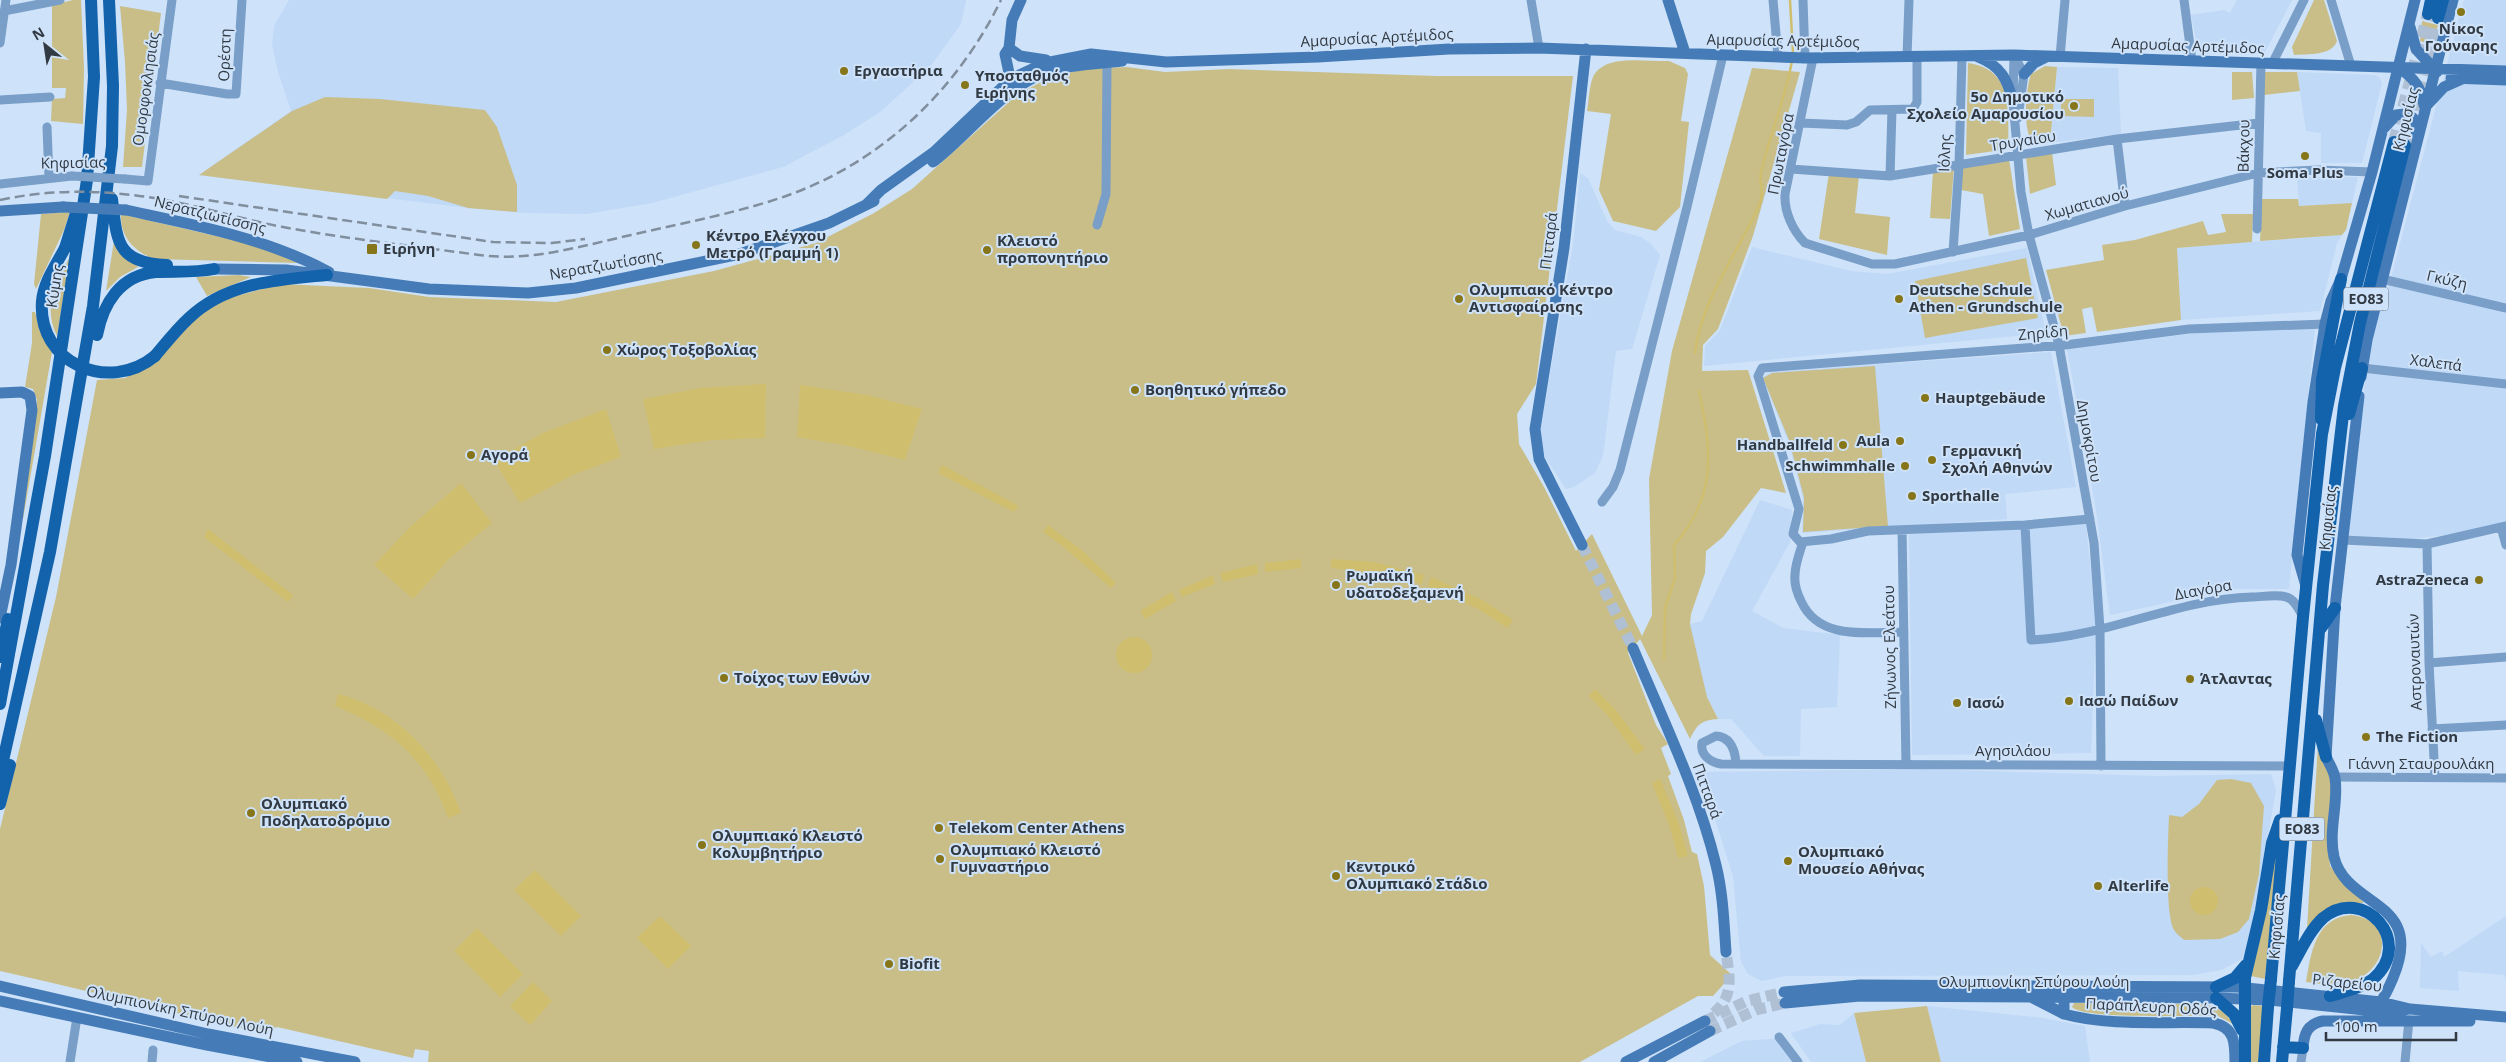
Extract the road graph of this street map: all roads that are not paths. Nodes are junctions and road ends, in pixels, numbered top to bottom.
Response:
1 (6, 0) edge
2 (60, 0) edge
3 (91, 0) edge
4 (109, 0) edge
5 (172, 0) edge
6 (242, 0) edge
7 (1021, 0) edge
8 (1531, 0) edge
9 (1668, 0) edge
10 (1774, 0) edge
11 (1803, 0) edge
12 (1909, 0) edge
13 (2065, 0) edge
14 (2184, 0) edge
15 (2304, 0) edge
16 (2331, 0) edge
17 (2415, 0) edge
18 (2431, 0) edge
19 (2443, 0) edge
20 (2453, 0) edge
21 (4, 11) junction
22 (2409, 23) junction
23 (0, 43) edge
24 (1008, 48) junction
25 (1540, 48) junction
26 (1586, 49) junction
27 (1685, 53) junction
28 (1079, 55) joint
29 (1723, 55) junction
30 (2014, 55) junction
31 (1020, 56) junction
32 (1962, 56) junction
33 (1974, 56) junction
34 (2046, 56) junction
35 (1912, 57) junction
36 (2060, 57) junction
37 (1782, 58) junction
38 (1805, 58) junction
39 (1055, 60) junction
40 (1131, 60) junction
41 (2192, 61) junction
42 (1107, 63) junction
43 (2266, 63) junction
44 (2351, 66) junction
45 (2398, 68) junction
46 (2435, 70) junction
47 (2506, 71) edge
48 (2024, 74) junction
49 (2465, 78) junction
50 (1016, 80) junction
51 (2506, 80) edge
52 (160, 83) junction
53 (50, 97) dead end
54 (0, 100) edge
55 (2013, 101) junction
56 (2425, 109) junction
57 (1892, 110) junction
58 (1801, 123) junction
59 (2258, 123) junction
60 (2016, 125) junction
61 (47, 127) dead end
62 (2381, 133) junction
63 (2117, 139) junction
64 (2418, 140) junction
65 (2018, 156) junction
66 (1959, 165) junction
67 (1791, 169) junction
68 (2372, 172) junction
69 (2258, 173) junction
70 (1890, 176) junction
71 (49, 178) junction
72 (110, 178) junction
73 (87, 180) junction
74 (148, 181) joint
75 (0, 184) edge
76 (2125, 206) junction
77 (0, 211) edge
78 (1097, 225) dead end
79 (2257, 229) dead end
80 (2029, 235) junction
81 (1812, 247) joint
82 (1953, 252) junction
83 (214, 269) junction
84 (327, 275) junction
85 (340, 277) junction
86 (2341, 279) junction
87 (2382, 279) junction
88 (2506, 308) edge
89 (2325, 324) junction
90 (2059, 346) junction
91 (2362, 368) junction
92 (2506, 384) edge
93 (0, 393) edge
94 (78, 403) junction
95 (2322, 434) junction
96 (2338, 455) junction
97 (1602, 502) dead end
98 (2090, 519) junction
99 (2025, 524) junction
100 (2503, 526) edge
101 (1902, 530) junction
102 (2343, 540) junction
103 (1803, 542) junction
104 (2427, 544) junction
105 (1582, 545) tunnel mouth
106 (2506, 546) edge
107 (50, 552) junction
108 (24, 575) junction
109 (2306, 586) junction
110 (2335, 608) junction
111 (2303, 617) junction
112 (0, 618) edge
113 (2100, 630) junction
114 (2319, 630) junction
115 (1904, 632) junction
116 (1633, 648) tunnel mouth
117 (2506, 656) edge
118 (0, 657) edge
119 (2429, 663) junction
120 (2314, 688) junction
121 (0, 704) edge
122 (2506, 725) edge
123 (2432, 729) junction
124 (2326, 757) junction
125 (1736, 763) dead end
126 (1906, 764) junction
127 (2101, 766) junction
128 (2289, 766) junction
129 (0, 774) edge
130 (2335, 777) junction
131 (2435, 778) junction
132 (2506, 778) edge
133 (2286, 801) junction
134 (0, 804) edge
135 (1726, 952) tunnel mouth
136 (2250, 958) junction
137 (2290, 976) junction
138 (0, 986) edge
139 (2064, 992) junction
140 (2216, 992) junction
141 (2244, 993) junction
142 (2330, 996) junction
143 (2032, 997) junction
144 (2284, 1000) junction
145 (0, 1001) edge
146 (2381, 1002) junction
147 (2369, 1011) junction
148 (2064, 1014) junction
149 (2410, 1014) junction
150 (77, 1017) junction
151 (2506, 1017) edge
152 (2506, 1021) edge
153 (1779, 1036) dead end
154 (2244, 1036) junction
155 (2283, 1047) junction
156 (2303, 1048) junction
157 (153, 1050) dead end
158 (70, 1062) edge
159 (152, 1062) edge
160 (297, 1062) edge
161 (355, 1062) edge
162 (1626, 1062) edge
163 (1654, 1062) edge
164 (1798, 1062) edge
165 (2235, 1062) edge
166 (2244, 1062) edge
167 (2264, 1062) edge
168 (2282, 1062) edge
169 (2301, 1062) edge
170 (2406, 1062) edge

1 - 21 street
2 - 21 street
3 - 73 main road, Κύμης
4 - 72 main road
5 - 52 street, Ομορφοκλησιάς
6 - 52 street, Ορέστη
7 - 24 main road
8 - 25 street
9 - 27 main road
10 - 37 street
11 - 38 street, Πρωταγόρα
12 - 35 street
13 - 36 street
14 - 41 street
15 - 43 street
16 - 44 street
17 - 22 main road, Κηφισίας
18 - 19 main road
20 - 46 main road, Κηφισίας
21 - 23 street
22 - 45 main road, Κηφισίας
22 - 46 main road
24 - 31 main road
24 - 50 main road
25 - 26 main road, Αμαρυσίας Αρτέμιδος
25 - 40 main road, Αμαρυσίας Αρτέμιδος
26 - 27 main road, Αμαρυσίας Αρτέμιδος
26 - 105 main road, Πιτταρά
27 - 29 main road, Αμαρυσίας Αρτέμιδος
28 - 39 main road, Νερατζιωτίσσης
28 - 40 main road, Αμαρυσίας Αρτέμιδος
29 - 37 main road, Αμαρυσίας Αρτέμιδος
29 - 97 street
30 - 33 main road, Αμαρυσίας Αρτέμιδος
30 - 34 main road, Αμαρυσίας Αρτέμιδος
30 - 48 street
30 - 55 street, Δημοκρίτου
31 - 39 main road
31 - 50 main road
32 - 33 main road, Αμαρυσίας Αρτέμιδος
32 - 35 main road, Αμαρυσίας Αρτέμιδος
32 - 66 street, Ιόλης
33 - 55 main road
34 - 36 main road, Αμαρυσίας Αρτέμιδος
34 - 48 main road
35 - 38 main road, Αμαρυσίας Αρτέμιδος
35 - 57 street
36 - 41 main road, Αμαρυσίας Αρτέμιδος
37 - 38 main road, Αμαρυσίας Αρτέμιδος
38 - 58 street, Πρωταγόρα
39 - 50 main road, Νερατζιωτίσσης
40 - 42 main road, Αμαρυσίας Αρτέμιδος
41 - 43 main road, Αμαρυσίας Αρτέμιδος
42 - 50 main road, Αμαρυσίας Αρτέμιδος
42 - 78 street
43 - 44 main road, Αμαρυσίας Αρτέμιδος
43 - 59 street, Βάκχου
44 - 45 main road, Αμαρυσίας Αρτέμιδος
45 - 46 main road, Αμαρυσίας Αρτέμιδος
45 - 56 main road
45 - 62 main road, Κηφισίας
46 - 47 main road
46 - 49 main road
46 - 56 main road, Κηφισίας
48 - 60 street, Δημοκρίτου
49 - 51 main road
49 - 56 main road
50 - 85 main road, Νερατζιωτίσσης
52 - 74 street, Ομορφοκλησιάς
53 - 54 street
55 - 60 street, Δημοκρίτου
56 - 64 main road, Κηφισίας
57 - 58 street
57 - 70 street
58 - 67 street, Πρωταγόρα
59 - 63 street, Τρυγαίου
59 - 69 street, Βάκχου
60 - 65 street, Δημοκρίτου
61 - 71 street
62 - 64 main road
62 - 68 main road, Κηφισίας
63 - 65 street, Τρυγαίου
63 - 76 street
64 - 87 main road, Κηφισίας
65 - 66 street, Τρυγαίου
65 - 80 street, Δημοκρίτου
66 - 70 street, Τρυγαίου
66 - 82 street, Ιόλης
67 - 70 street, Τρυγαίου
67 - 81 street, Πρωταγόρα
68 - 69 street, Χωματιανού
68 - 86 main road, Κηφισίας
69 - 76 street, Χωματιανού
69 - 79 street, Βάκχου
71 - 74 street, Κηφισίας, bridge
71 - 75 street, Κηφισίας
72 - 83 main road
72 - 94 main road
73 - 84 main road, bridge
73 - 108 main road, Κύμης
76 - 80 street, Χωματιανού
77 - 85 main road, Νερατζιωτίσσης, bridge
80 - 82 street, Χωματιανού
80 - 90 street, Δημοκρίτου
81 - 82 street, Χωματιανού
83 - 84 main road, Νερατζιωτίσσης
83 - 94 main road
84 - 85 main road, Νερατζιωτίσσης
86 - 89 main road, Κηφισίας
86 - 95 main road
87 - 88 street, Γκύζη
87 - 91 main road, Κηφισίας
89 - 90 street, Ζηρίδη
89 - 109 main road, Κηφισίας
90 - 98 street, Δημοκρίτου
90 - 103 street, Ζηρίδη
91 - 92 street, Χαλεπά
91 - 96 main road
91 - 102 main road, Κηφισίας
93 - 112 main road
94 - 107 main road
95 - 96 main road, Κηφισίας / ΕΟ83
95 - 109 main road, Κηφισίας / ΕΟ83
96 - 114 main road, Κηφισίας / ΕΟ83
98 - 99 street
98 - 113 street, Δημοκρίτου
99 - 101 street
99 - 113 street
100 - 104 street
100 - 106 street
101 - 103 street
101 - 115 street, Ζήνωνος Ελεάτου
102 - 104 street
102 - 110 main road, Κηφισίας
103 - 115 street
104 - 119 street, Αστροναυτών
107 - 129 main road
107 - 134 main road
108 - 118 main road, Κύμης
108 - 121 main road, Κύμης
109 - 111 main road, Κηφισίας / ΕΟ83
110 - 114 main road
110 - 124 main road, Κηφισίας
111 - 113 street, Διαγόρα
111 - 128 main road, Κηφισίας / ΕΟ83
113 - 127 street, Δημοκρίτου
114 - 120 main road, Κηφισίας / ΕΟ83
115 - 126 street, Ζήνωνος Ελεάτου
116 - 135 main road, Πιτταρά
117 - 119 street
119 - 123 street, Αστροναυτών
120 - 124 main road
120 - 137 main road, Κηφισίας / ΕΟ83
122 - 123 street
123 - 131 street, Αστροναυτών
124 - 130 main road, Κηφισίας
125 - 126 street, Αγησιλάου
126 - 127 street, Αγησιλάου
127 - 128 street, Αγησιλάου
128 - 133 main road, Κηφισίας / ΕΟ83
130 - 131 street, Γιάννη Σταυρουλάκη
130 - 146 main road, Κηφισίας
131 - 132 street, Γιάννη Σταυρουλάκη
133 - 136 main road
133 - 167 main road, Κηφισίας / ΕΟ83, bridge
136 - 140 main road
136 - 141 main road
137 - 142 main road
137 - 144 main road, Κηφισίας / ΕΟ83, bridge
138 - 161 main road, Ολυμπιονίκη Σπύρου Λούη
139 - 140 main road, Ολυμπιονίκη Σπύρου Λούη
139 - 143 main road, Ολυμπιονίκη Σπύρου Λούη
139 - 143 main road, Ολυμπιονίκη Σπύρου Λούη
139 - 148 main road, Παράπλευρη Οδός
140 - 141 main road, Ολυμπιονίκη Σπύρου Λούη
140 - 154 main road
141 - 144 main road, Ολυμπιονίκη Σπύρου Λούη
141 - 154 main road
142 - 144 main road, Ριζαρείου
142 - 146 main road, Ριζαρείου
143 - 148 main road
144 - 147 main road, Ριζαρείου
144 - 155 main road, Κηφισίας / ΕΟ83
145 - 150 main road, Ολυμπιονίκη Σπύρου Λούη
146 - 147 main road, Κηφισίας
146 - 149 main road, Ριζαρείου
147 - 149 main road, Ριζαρείου
148 - 165 main road, Παράπλευρη Οδός
149 - 151 main road, Ριζαρείου
149 - 152 main road, Ριζαρείου
149 - 156 main road, Ριζαρείου
149 - 170 street
150 - 158 street
150 - 160 main road, Ολυμπιονίκη Σπύρου Λούη
153 - 164 street
154 - 166 main road
155 - 156 main road
155 - 168 main road, Κηφισίας / ΕΟ83
156 - 169 street
157 - 159 street
162 - 163 main road

